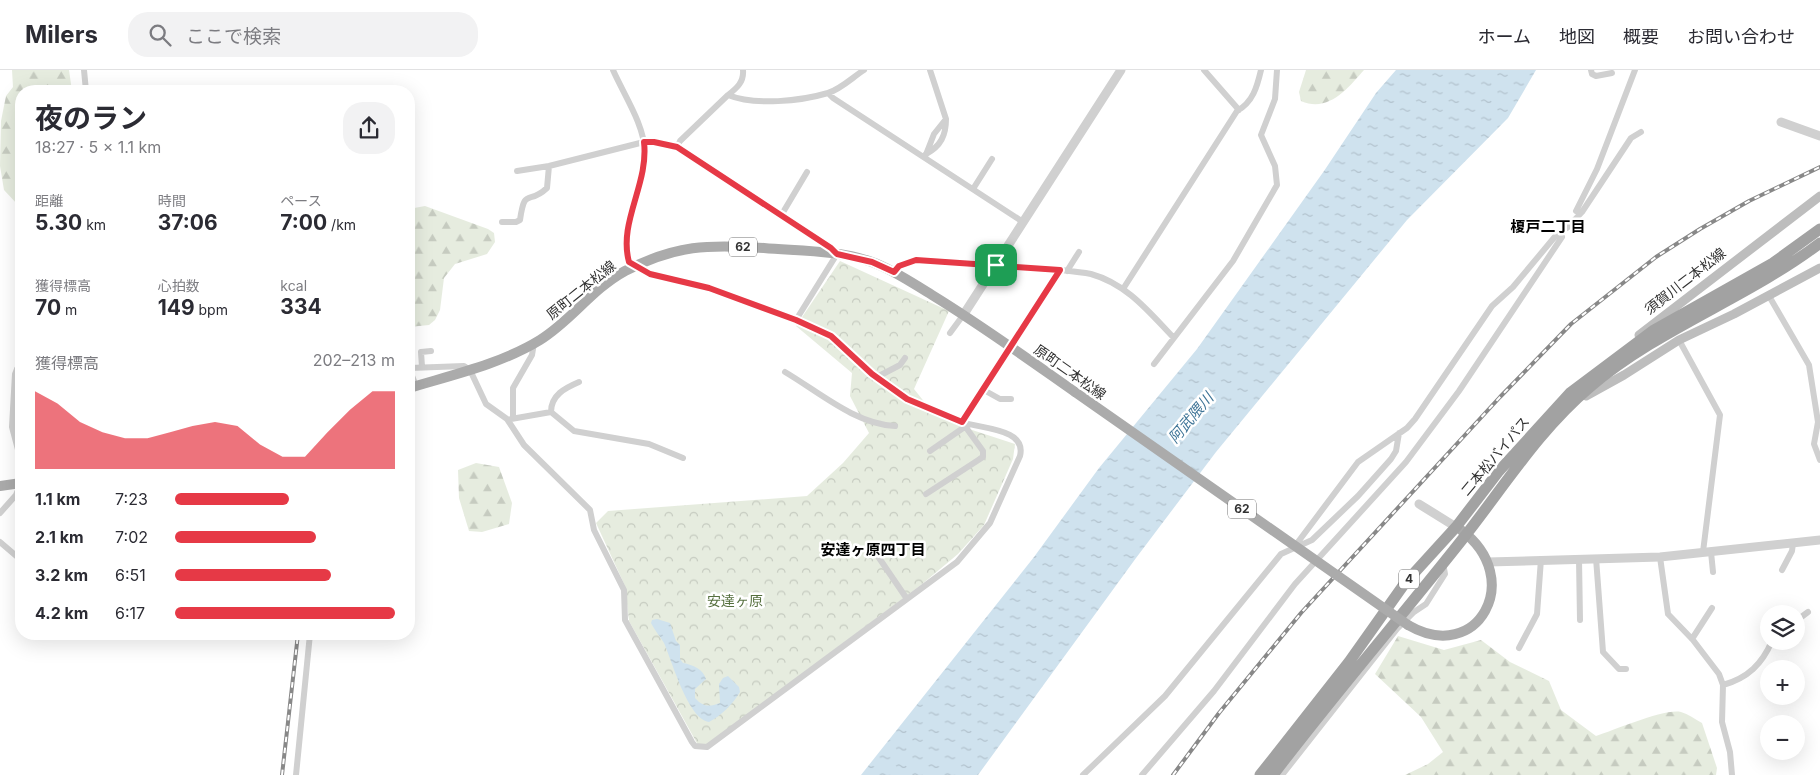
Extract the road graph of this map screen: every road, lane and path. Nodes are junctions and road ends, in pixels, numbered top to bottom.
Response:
1 (84, 70) edge
2 (613, 70) edge
3 (743, 70) edge
4 (864, 70) edge
5 (930, 70) edge
6 (1121, 70) edge
7 (1204, 70) edge
8 (1261, 70) edge
9 (1277, 70) edge
10 (1591, 70) edge
11 (1635, 70) edge
12 (1612, 73) dead end
13 (85, 85) edge
14 (828, 93) junction
15 (728, 96) junction
16 (1239, 110) junction
17 (1781, 122) dead end
18 (1642, 132) dead end
19 (1820, 136) edge
20 (644, 142) junction
21 (677, 147) junction
22 (926, 156) junction
23 (992, 159) dead end
24 (549, 166) junction
25 (517, 171) dead end
26 (807, 172) dead end
27 (973, 189) junction
28 (1820, 196) edge
29 (1576, 211) dead end
30 (782, 214) junction
31 (502, 222) dead end
32 (1024, 222) junction
33 (1820, 229) edge
34 (1562, 237) dead end
35 (1820, 243) edge
36 (1079, 252) dead end
37 (837, 254) junction
38 (996, 265) junction
39 (635, 267) junction
40 (1820, 268) edge
41 (1064, 270) junction
42 (894, 272) junction
43 (1123, 289) junction
44 (1770, 296) junction
45 (964, 314) junction
46 (796, 320) junction
47 (950, 332) dead end
48 (1173, 337) junction
49 (1679, 340) junction
50 (534, 343) junction
51 (1011, 347) junction
52 (431, 351) dead end
53 (905, 358) dead end
54 (1154, 364) dead end
55 (422, 367) junction
56 (415, 368) edge
57 (470, 370) junction
58 (785, 372) dead end
59 (15, 374) edge
60 (876, 377) junction
61 (579, 382) dead end
62 (415, 386) edge
63 (982, 389) junction
64 (1570, 393) junction
65 (1011, 399) dead end
66 (1570, 407) junction
67 (551, 412) junction
68 (510, 419) junction
69 (964, 424) junction
70 (895, 426) dead end
71 (1398, 433) junction
72 (15, 438) edge
73 (930, 450) dead end
74 (683, 458) dead end
75 (1820, 460) edge
76 (15, 484) edge
77 (0, 486) edge
78 (926, 494) dead end
79 (15, 496) edge
80 (1419, 504) dead end
81 (0, 513) edge
82 (1456, 526) junction
83 (1467, 534) junction
84 (1819, 540) edge
85 (0, 542) edge
86 (1793, 543) junction
87 (1295, 546) junction
88 (1707, 552) junction
89 (15, 555) edge
90 (877, 555) dead end
91 (1660, 557) junction
92 (1596, 558) junction
93 (1541, 559) junction
94 (1579, 559) junction
95 (1488, 562) junction
96 (1443, 563) junction
97 (1782, 570) dead end
98 (1713, 572) dead end
99 (907, 599) junction
100 (1712, 608) dead end
101 (1808, 612) dead end
102 (1805, 614) edge
103 (1580, 620) dead end
104 (1692, 639) junction
105 (309, 640) edge
106 (1519, 648) dead end
107 (1767, 650) edge
108 (1626, 669) dead end
109 (1723, 685) junction
110 (296, 775) edge
111 (1083, 775) edge
112 (1142, 775) edge
113 (1260, 775) edge
114 (1273, 775) edge
115 (1282, 775) edge
116 (1732, 775) edge

1 - 13 street
2 - 20 street
3 - 15 street
4 - 14 street
5 - 22 street
6 - 32 street
7 - 16 street
8 - 16 street
9 - 48 street
10 - 12 street
11 - 29 street
14 - 15 street
14 - 22 street
15 - 21 street
16 - 43 street
17 - 19 street
18 - 71 street
20 - 21 street
20 - 24 street
20 - 39 street
21 - 30 street
22 - 27 street
23 - 27 street
24 - 25 street
24 - 31 street
26 - 30 street
27 - 32 street
28 - 64 main road, 須賀川二本松線
30 - 37 street
32 - 38 street
33 - 64 highway, 二本松バイパス / 4
34 - 112 street
35 - 66 highway, 二本松バイパス / 4
36 - 41 street
37 - 39 main road, 原町二本松線 / 62
37 - 42 main road, 原町二本松線 / 62
37 - 46 street
38 - 41 street
38 - 42 street
38 - 45 street
39 - 46 street
39 - 50 main road, 原町二本松線 / 62
40 - 44 main road
41 - 43 street
41 - 51 street
42 - 45 main road, 原町二本松線 / 62
43 - 48 street
44 - 49 main road
44 - 75 street
45 - 47 street
45 - 51 main road, 原町二本松線 / 62
46 - 60 street
48 - 54 street
49 - 66 main road
49 - 88 street
50 - 57 main road, 原町二本松線 / 62
50 - 68 street
51 - 63 street
51 - 87 main road, 原町二本松線 / 62, bridge
52 - 55 street
53 - 60 street
55 - 56 street
55 - 57 street
57 - 62 main road, 原町二本松線 / 62
57 - 68 street
58 - 70 street
59 - 72 street
60 - 69 street
61 - 67 street
63 - 65 street
63 - 69 street
64 - 82 highway, 二本松バイパス / 4
66 - 83 highway, 二本松バイパス / 4
67 - 68 street
67 - 74 street
68 - 99 street
69 - 73 street
69 - 78 street
69 - 99 street
71 - 87 street
71 - 111 street
76 - 77 main road
79 - 81 street
80 - 82 street
82 - 83 main road, 原町二本松線 / 62
82 - 113 highway, 二本松バイパス / 4
83 - 95 main road, 原町二本松線 / 62
83 - 96 highway, 二本松バイパス / 4
84 - 86 street
85 - 89 street
86 - 88 street
86 - 97 street
87 - 95 main road, 原町二本松線 / 62, bridge
88 - 91 street
88 - 98 street
90 - 99 street
91 - 92 street
91 - 104 street
92 - 94 street
92 - 108 street
93 - 94 street
93 - 95 street
93 - 106 street
94 - 103 street
96 - 114 highway, 二本松バイパス / 4
96 - 115 street
100 - 104 street
101 - 102 street
104 - 109 street
105 - 110 street
107 - 109 street
109 - 116 street

